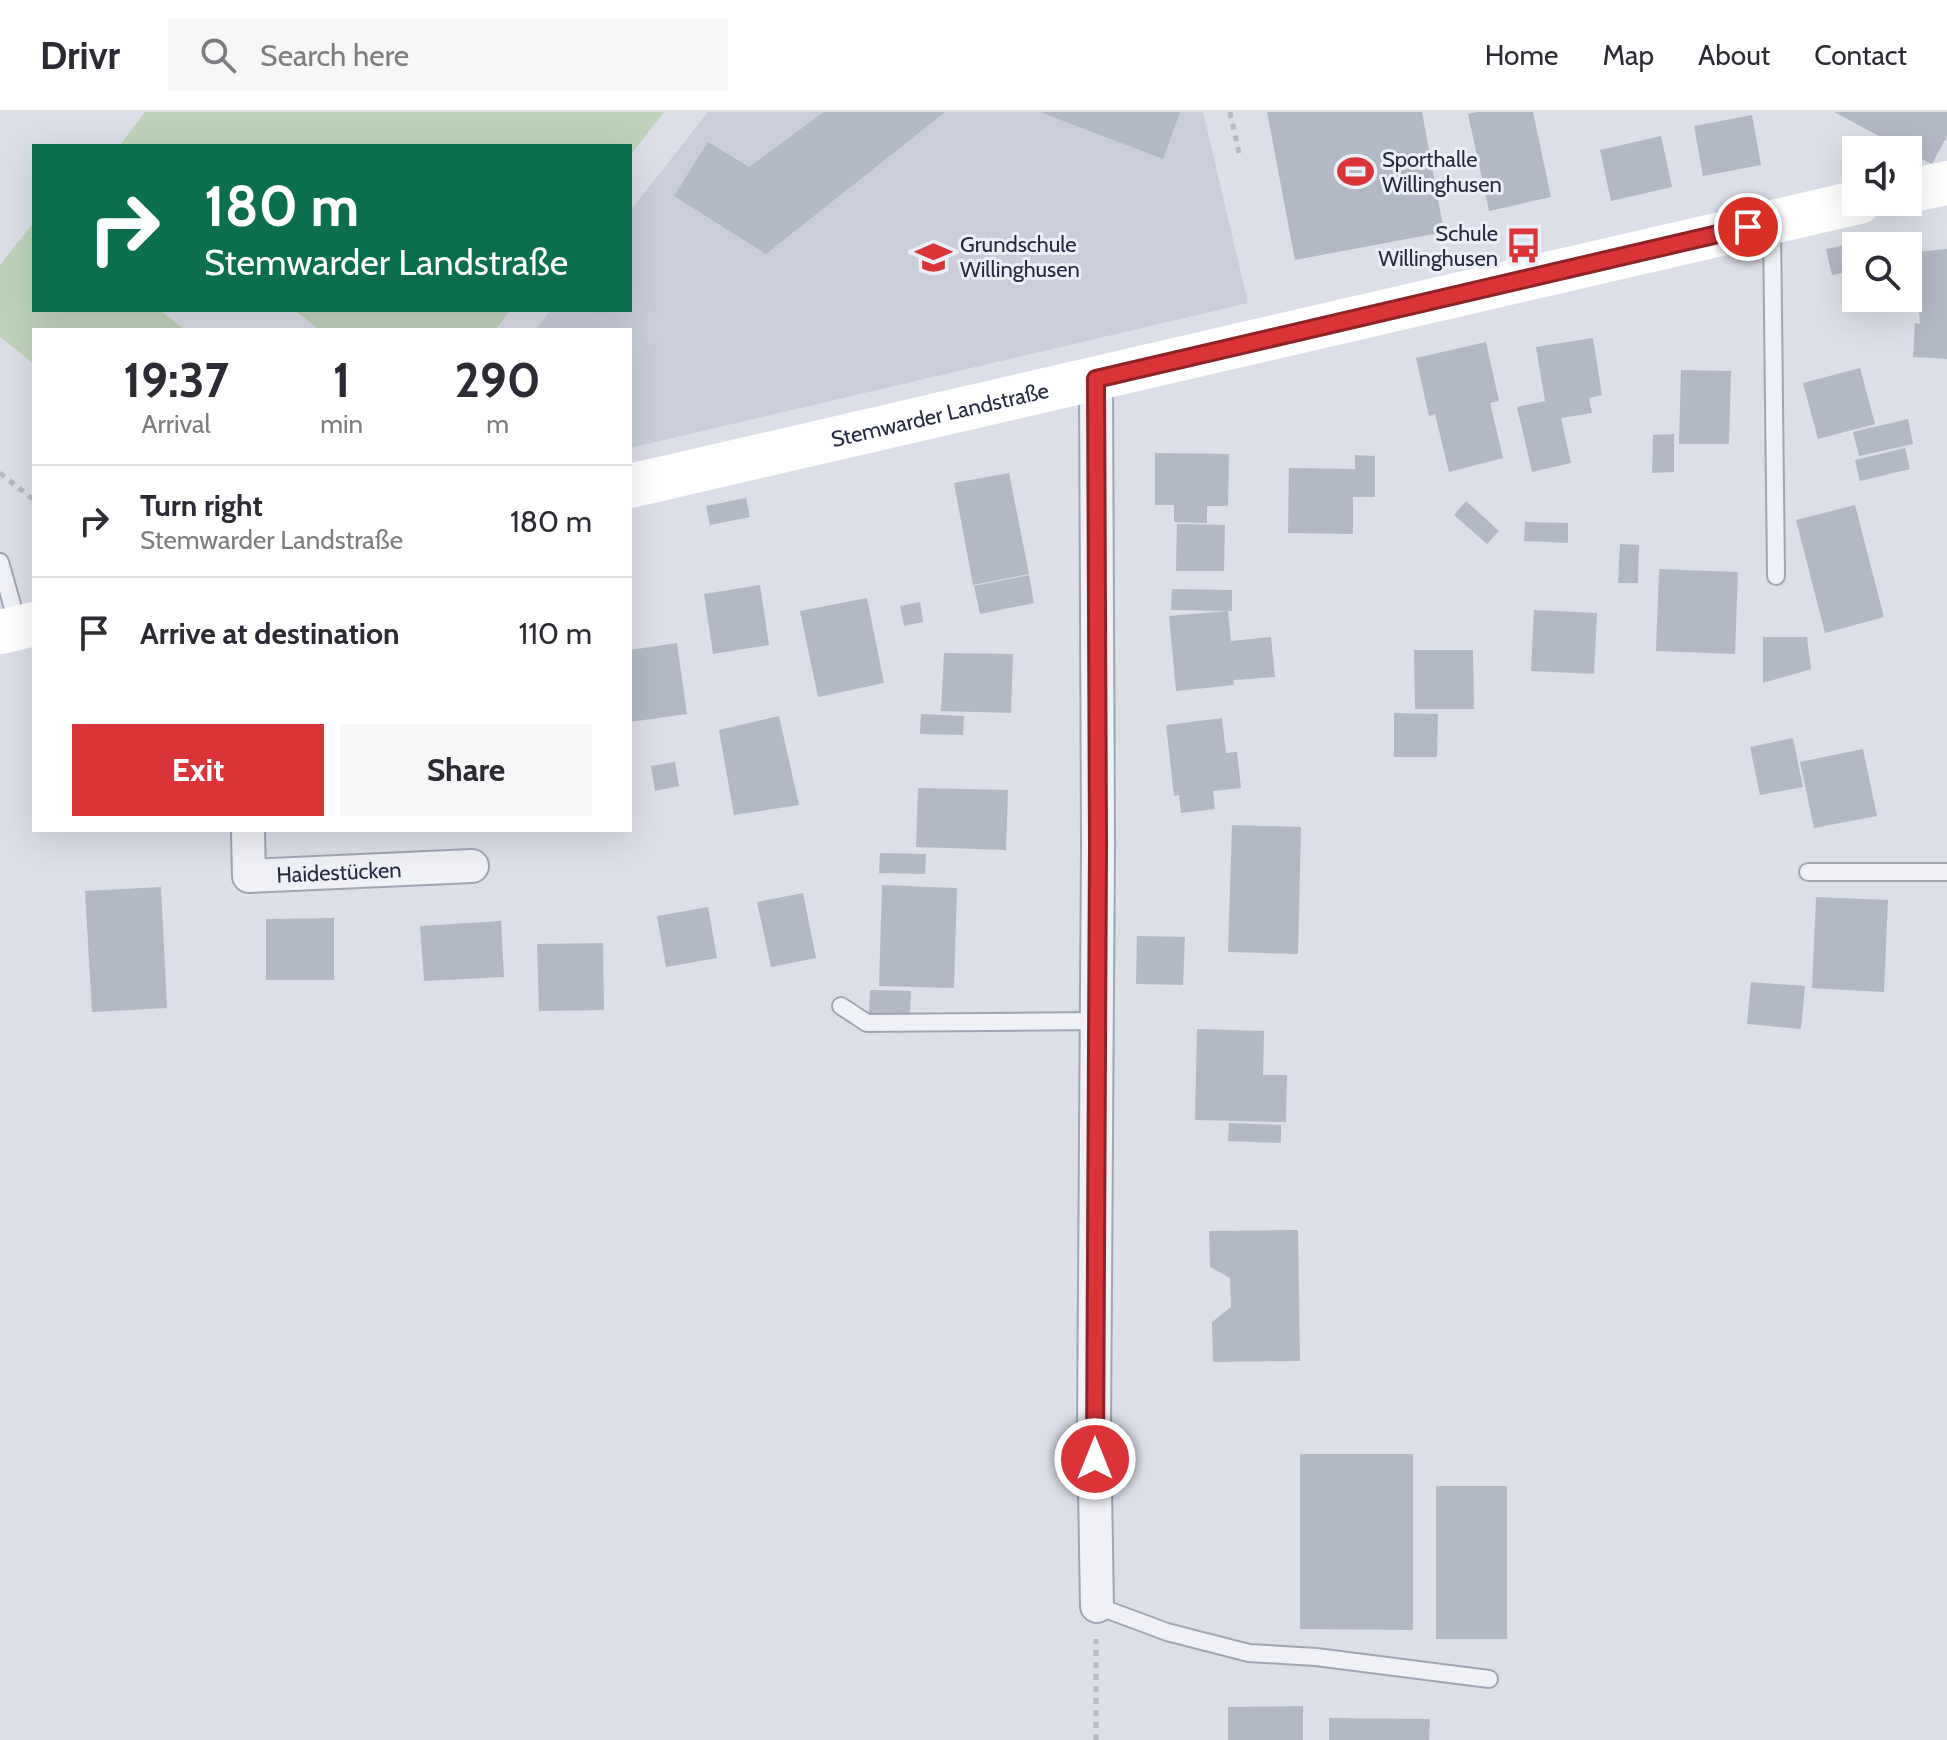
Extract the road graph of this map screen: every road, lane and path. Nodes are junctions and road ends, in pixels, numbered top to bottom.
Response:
1 (1230, 112) edge
2 (1240, 158) dead end
3 (1947, 183) edge
4 (1922, 188) edge
5 (1842, 206) edge
6 (1772, 221) junction
7 (1096, 379) junction
8 (0, 473) edge
9 (632, 486) edge
10 (32, 498) edge
11 (0, 562) edge
12 (1776, 576) dead end
13 (18, 627) edge
14 (248, 832) edge
15 (472, 866) dead end
16 (1808, 872) dead end
17 (1947, 872) edge
18 (841, 1006) dead end
19 (1097, 1021) junction
20 (1097, 1606) junction
21 (1489, 1679) dead end
22 (1096, 1740) edge

1 - 2 path
3 - 4 street
5 - 6 street, Stemwarder Landstraße
6 - 7 street, Stemwarder Landstraße
6 - 12 lane
7 - 9 street, Stemwarder Landstraße
7 - 19 street
8 - 10 path
11 - 13 lane
14 - 15 street, Haidestücken
16 - 17 lane
18 - 19 lane
19 - 20 street
20 - 21 lane
20 - 22 path

